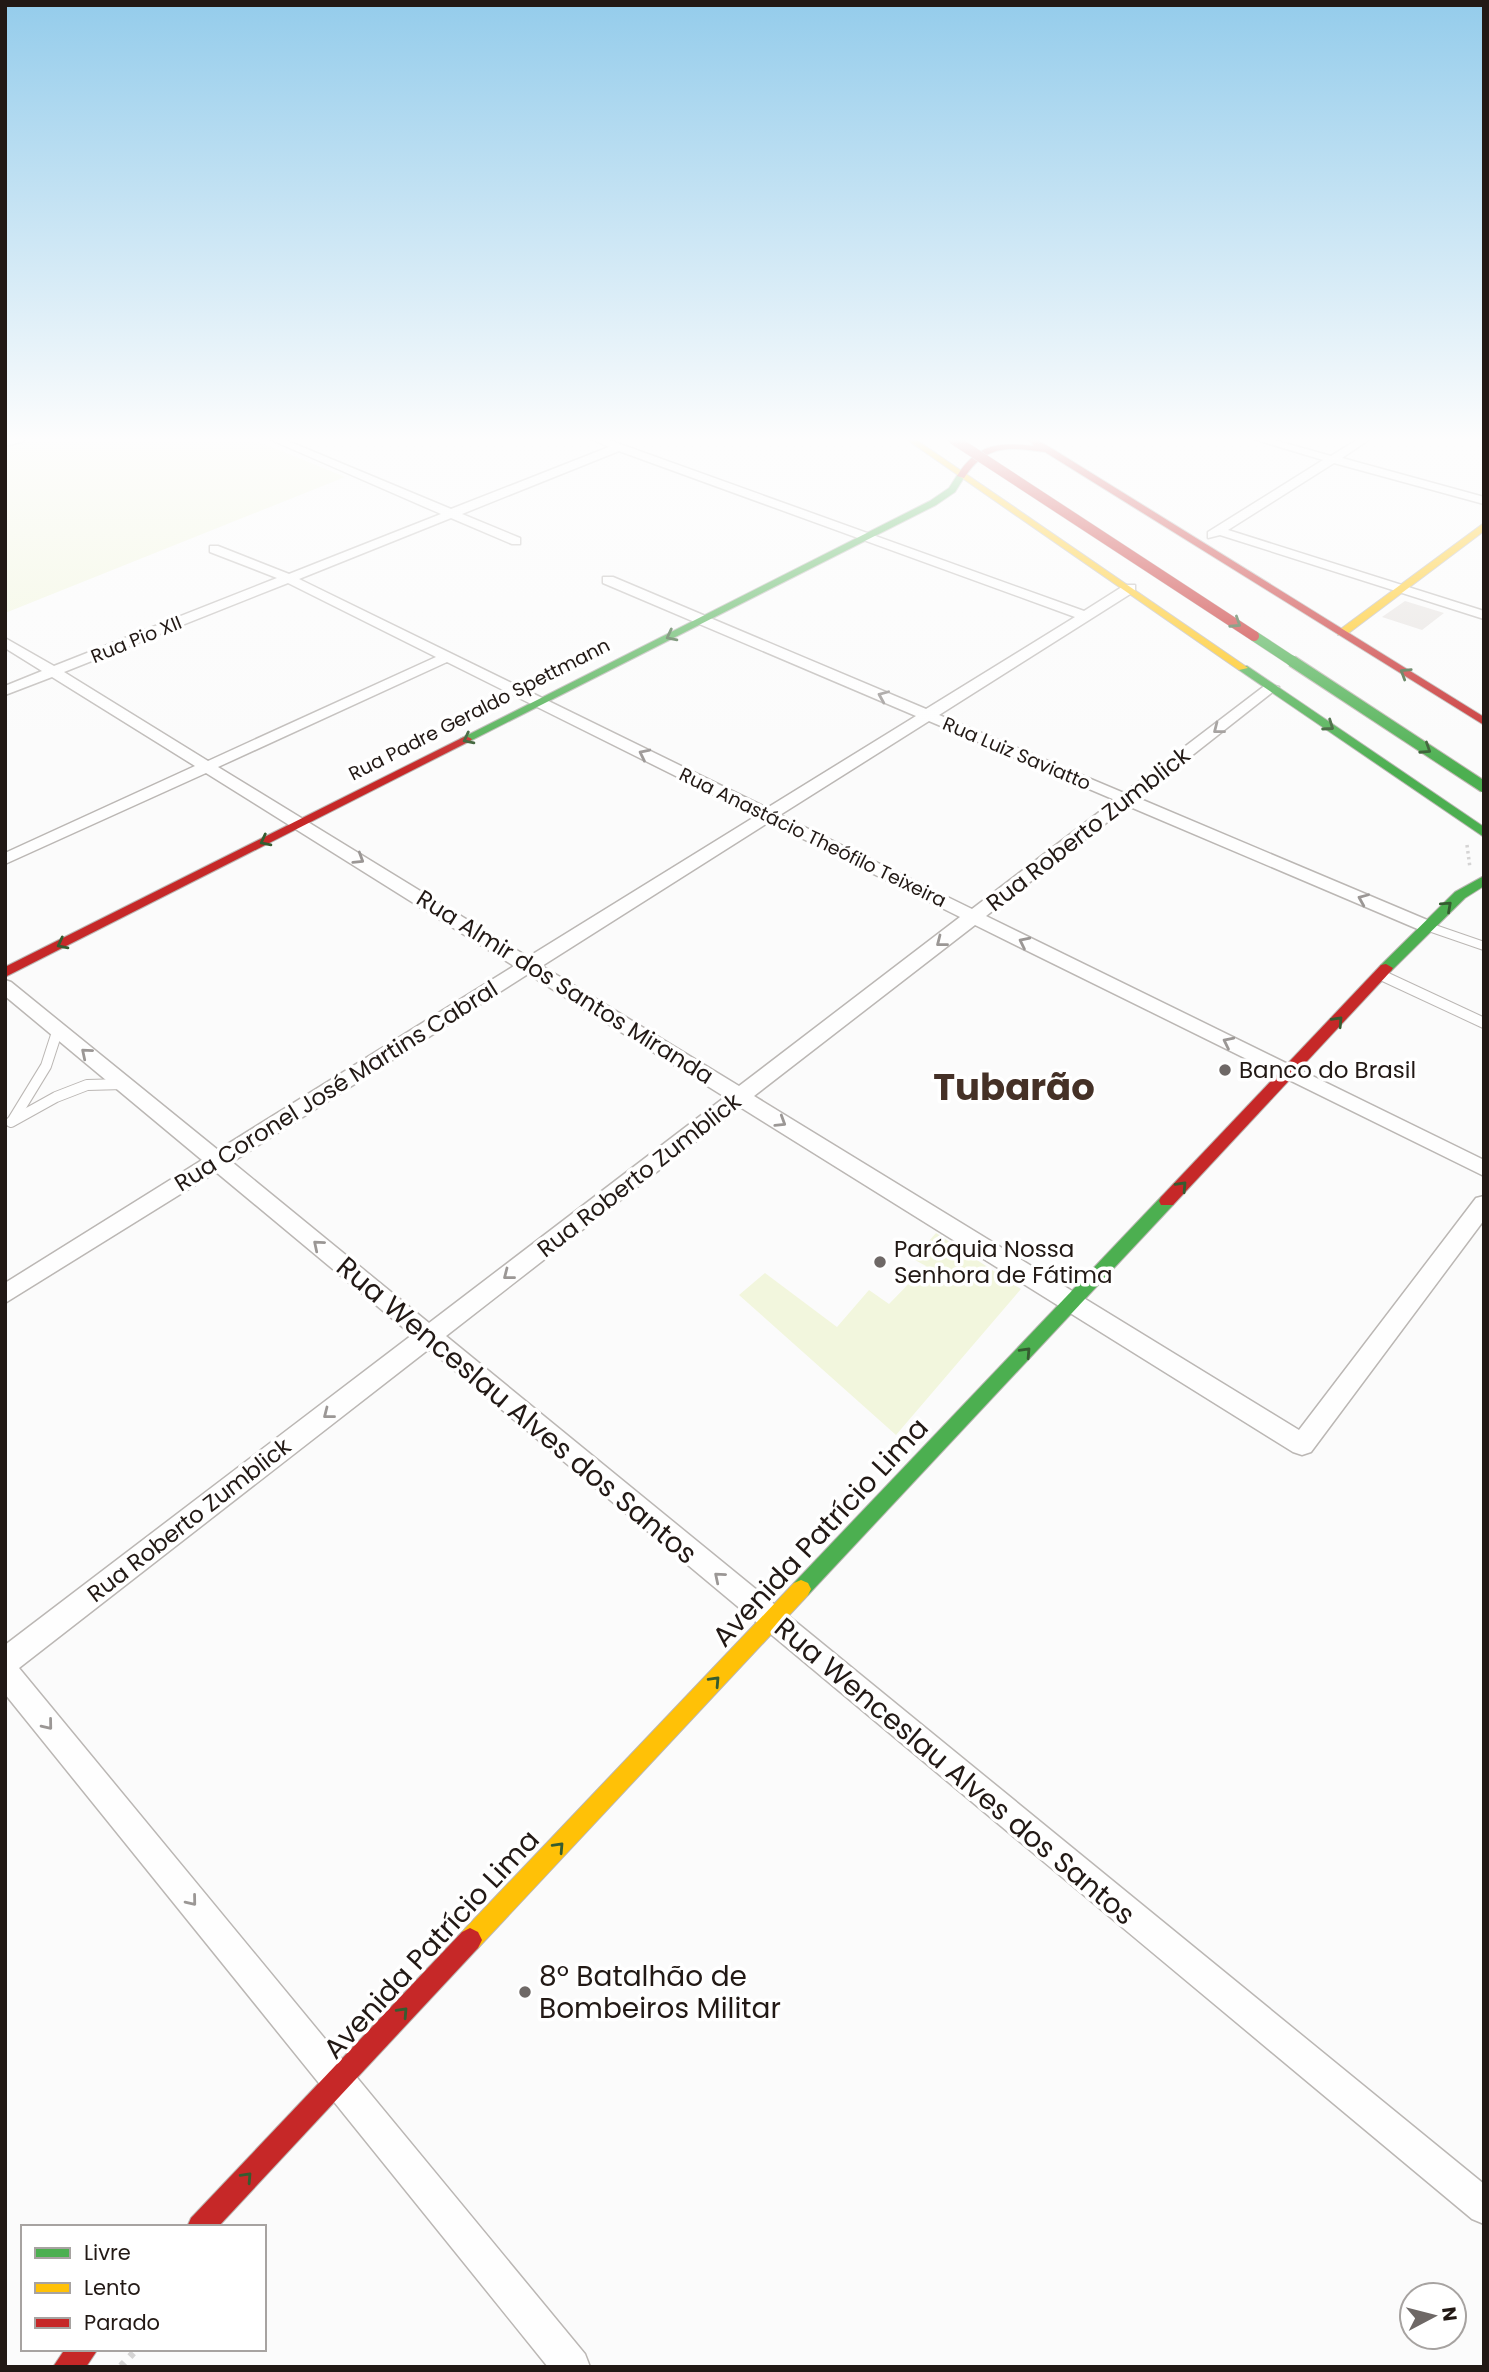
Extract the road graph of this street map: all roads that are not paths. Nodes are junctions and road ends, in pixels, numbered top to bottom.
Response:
1 (216, 550) edge
2 (360, 550) edge
3 (842, 550) edge
4 (902, 550) edge
5 (1075, 550) edge
6 (1122, 550) edge
7 (1146, 550) edge
8 (1209, 550) edge
9 (1277, 550) edge
10 (1453, 550) edge
11 (288, 578) junction
12 (608, 580) dead end
13 (1130, 588) junction
14 (1401, 589) junction
15 (1484, 614) edge
16 (1086, 616) junction
17 (702, 620) junction
18 (1342, 633) junction
19 (5, 642) edge
20 (447, 657) junction
21 (54, 671) junction
22 (1272, 687) junction
23 (5, 691) edge
24 (540, 702) junction
25 (928, 715) junction
26 (1484, 722) edge
27 (208, 766) junction
28 (1484, 768) edge
29 (1484, 787) edge
30 (1126, 799) junction
31 (768, 815) junction
32 (301, 823) junction
33 (1484, 833) edge
34 (5, 859) edge
35 (1479, 884) edge
36 (974, 917) junction
37 (1426, 926) junction
38 (1484, 946) edge
39 (529, 965) junction
40 (5, 973) edge
41 (1381, 975) junction
42 (5, 986) edge
43 (1484, 1023) edge
44 (58, 1029) junction
45 (1289, 1072) junction
46 (124, 1084) junction
47 (740, 1096) junction
48 (8, 1124) edge
49 (217, 1161) junction
50 (1484, 1168) edge
51 (1484, 1204) edge
52 (5, 1294) edge
53 (1072, 1303) junction
54 (428, 1336) junction
55 (772, 1621) junction
56 (5, 1662) edge
57 (5, 1672) edge
58 (338, 2081) junction
59 (1484, 2207) edge
60 (202, 2225) edge
61 (82, 2351) edge
62 (67, 2367) edge
63 (572, 2367) edge

1 - 11 street, Rua Anastácio Theófilo Teixeira
2 - 11 street, Rua Pio XII
3 - 17 main road, Rua Padre Geraldo Spettmann
4 - 16 street
5 - 13 main road
6 -> 29 main road, bridge
7 - 28 main road
8 - 18 main road
9 - 14 street
10 - 14 main road
11 - 20 street, Rua Anastácio Theófilo Teixeira
11 - 21 street, Rua Pio XII
12 - 17 street, Rua Luiz Saviatto
13 - 16 street, Rua Coronel José Martins Cabral
13 - 22 main road
14 - 15 street
14 - 18 main road
16 - 25 street, Rua Coronel José Martins Cabral
17 -> 24 main road, Rua Padre Geraldo Spettmann
25 -> 17 street, Rua Luiz Saviatto
26 -> 18 main road
19 - 21 street, Rua Almir dos Santos Miranda
20 - 24 street, Rua Anastácio Theófilo Teixeira
20 - 27 street
21 - 23 street, Rua Pio XII
21 - 27 street, Rua Almir dos Santos Miranda
22 -> 30 street, Rua Roberto Zumblick
22 -> 33 main road
31 -> 24 street, Rua Anastácio Theófilo Teixeira
24 -> 32 main road, Rua Padre Geraldo Spettmann
25 - 30 street, Rua Luiz Saviatto
25 - 31 street, Rua Coronel José Martins Cabral
27 - 32 street, Rua Almir dos Santos Miranda
27 - 34 street
30 - 36 street, Rua Roberto Zumblick
37 -> 30 street, Rua Luiz Saviatto
31 - 36 street, Rua Anastácio Theófilo Teixeira
31 - 39 street, Rua Coronel José Martins Cabral
32 -> 39 street, Rua Almir dos Santos Miranda
32 -> 40 main road, Rua Padre Geraldo Spettmann
37 -> 35 main road, Avenida Patrício Lima
45 -> 36 street, Rua Anastácio Theófilo Teixeira
36 -> 47 street, Rua Roberto Zumblick
37 - 38 lane
37 - 41 main road, Avenida Patrício Lima
39 - 47 street, Rua Almir dos Santos Miranda
39 - 49 street, Rua Coronel José Martins Cabral
41 - 43 lane
45 -> 41 main road, Avenida Patrício Lima
42 - 44 street, Rua Wenceslau Alves dos Santos
46 -> 44 street, Rua Wenceslau Alves dos Santos
44 - 48 lane
45 - 50 street, Rua Anastácio Theófilo Teixeira
53 -> 45 main road, Avenida Patrício Lima
46 - 48 lane
46 - 49 street, Rua Wenceslau Alves dos Santos
47 -> 53 street, Rua Almir dos Santos Miranda
47 -> 54 street, Rua Roberto Zumblick
49 - 52 street, Rua Coronel José Martins Cabral
54 -> 49 street, Rua Wenceslau Alves dos Santos
51 - 53 street, Rua Almir dos Santos Miranda
55 -> 53 main road, Avenida Patrício Lima
55 -> 54 street, Rua Wenceslau Alves dos Santos
54 -> 56 street, Rua Roberto Zumblick
58 -> 55 main road, Avenida Patrício Lima
55 - 59 street, Rua Wenceslau Alves dos Santos
57 -> 58 street
60 -> 58 main road, Avenida Patrício Lima
58 - 63 street
61 - 62 main road

